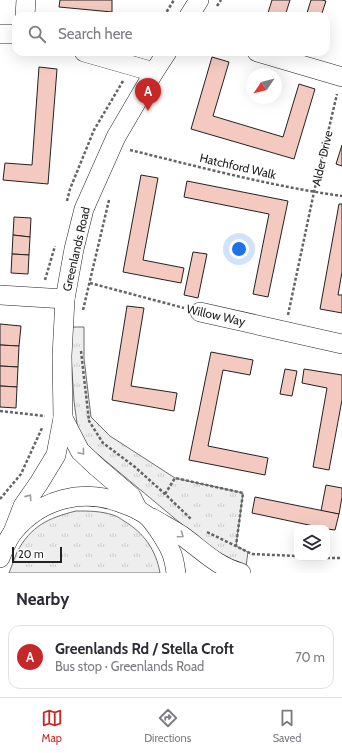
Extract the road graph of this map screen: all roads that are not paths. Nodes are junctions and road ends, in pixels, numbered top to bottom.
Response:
1 (26, 0) edge
2 (199, 0) edge
3 (25, 12) edge
4 (192, 12) edge
5 (0, 34) edge
6 (12, 34) edge
7 (98, 56) edge
8 (164, 56) edge
9 (271, 56) edge
10 (154, 72) junction
11 (342, 77) edge
12 (0, 295) edge
13 (65, 299) junction
14 (200, 312) road end
15 (342, 344) edge
16 (54, 417) junction
17 (143, 513) junction
18 (13, 532) junction
19 (0, 558) edge
20 (176, 573) edge
21 (241, 573) edge

1 - 3 street
2 - 4 street
5 - 6 street
7 - 10 street
8 - 10 street, Greenlands Road
9 - 11 street
10 - 13 street, Greenlands Road
12 - 13 street
13 - 16 street, Greenlands Road
14 - 15 street, Willow Way
16 -> 17 street, Greenlands Road
18 -> 16 street, Greenlands Road
17 - 18 street
17 - 20 street, Greenlands Road
17 -> 21 street
18 - 19 street

